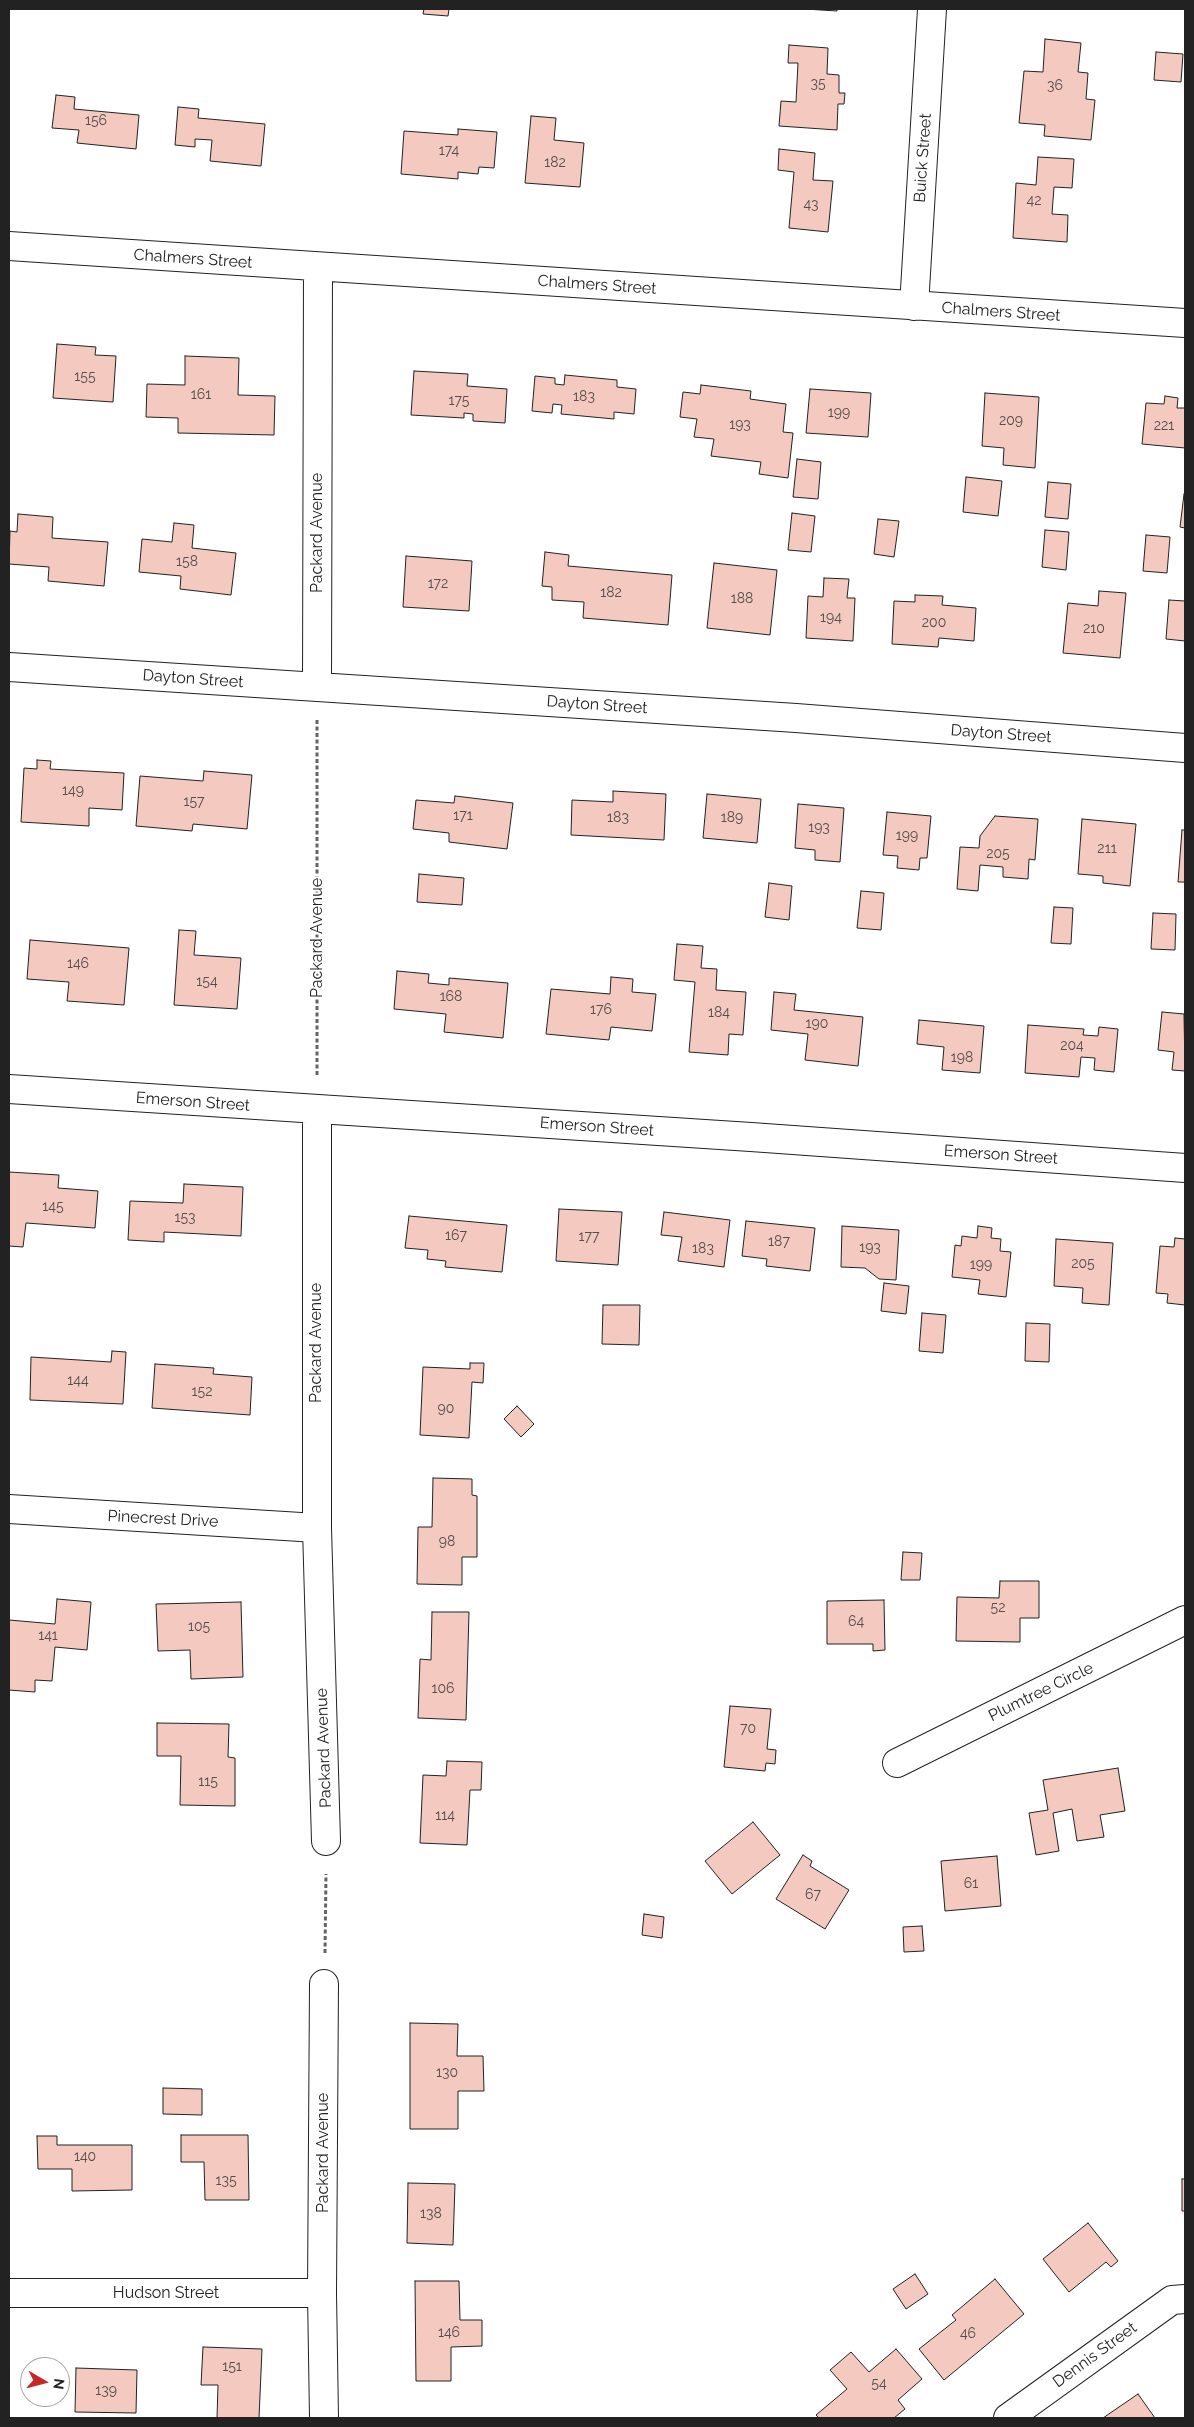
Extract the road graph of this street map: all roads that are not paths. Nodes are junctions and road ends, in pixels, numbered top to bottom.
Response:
1 (932, 9) edge
2 (9, 246) edge
3 (318, 267) junction
4 (914, 306) junction
5 (1185, 324) edge
6 (9, 667) edge
7 (317, 687) junction
8 (1185, 748) edge
9 (9, 1089) edge
10 (317, 1110) junction
11 (1185, 1168) edge
12 (9, 1509) edge
13 (317, 1528) junction
14 (1185, 1620) edge
15 (897, 1764) dead end
16 (326, 1841) road end
17 (324, 1984) road end
18 (9, 2293) edge
19 (322, 2293) junction
20 (1185, 2299) edge
21 (324, 2418) edge
22 (1008, 2418) edge

1 - 4 street, Buick Street
2 - 3 street, Chalmers Street
3 - 4 street, Chalmers Street
3 - 7 street, Packard Avenue
4 - 5 street, Chalmers Street
6 - 7 street, Dayton Street
7 - 8 street, Dayton Street
9 - 10 street, Emerson Street
10 - 11 street, Emerson Street
10 - 13 street, Packard Avenue
12 - 13 street, Pinecrest Drive
13 - 16 street, Packard Avenue
14 - 15 street, Plumtree Circle
17 - 19 street, Packard Avenue
18 - 19 street, Hudson Street
19 - 21 street, Packard Avenue
20 - 22 street, Dennis Street

